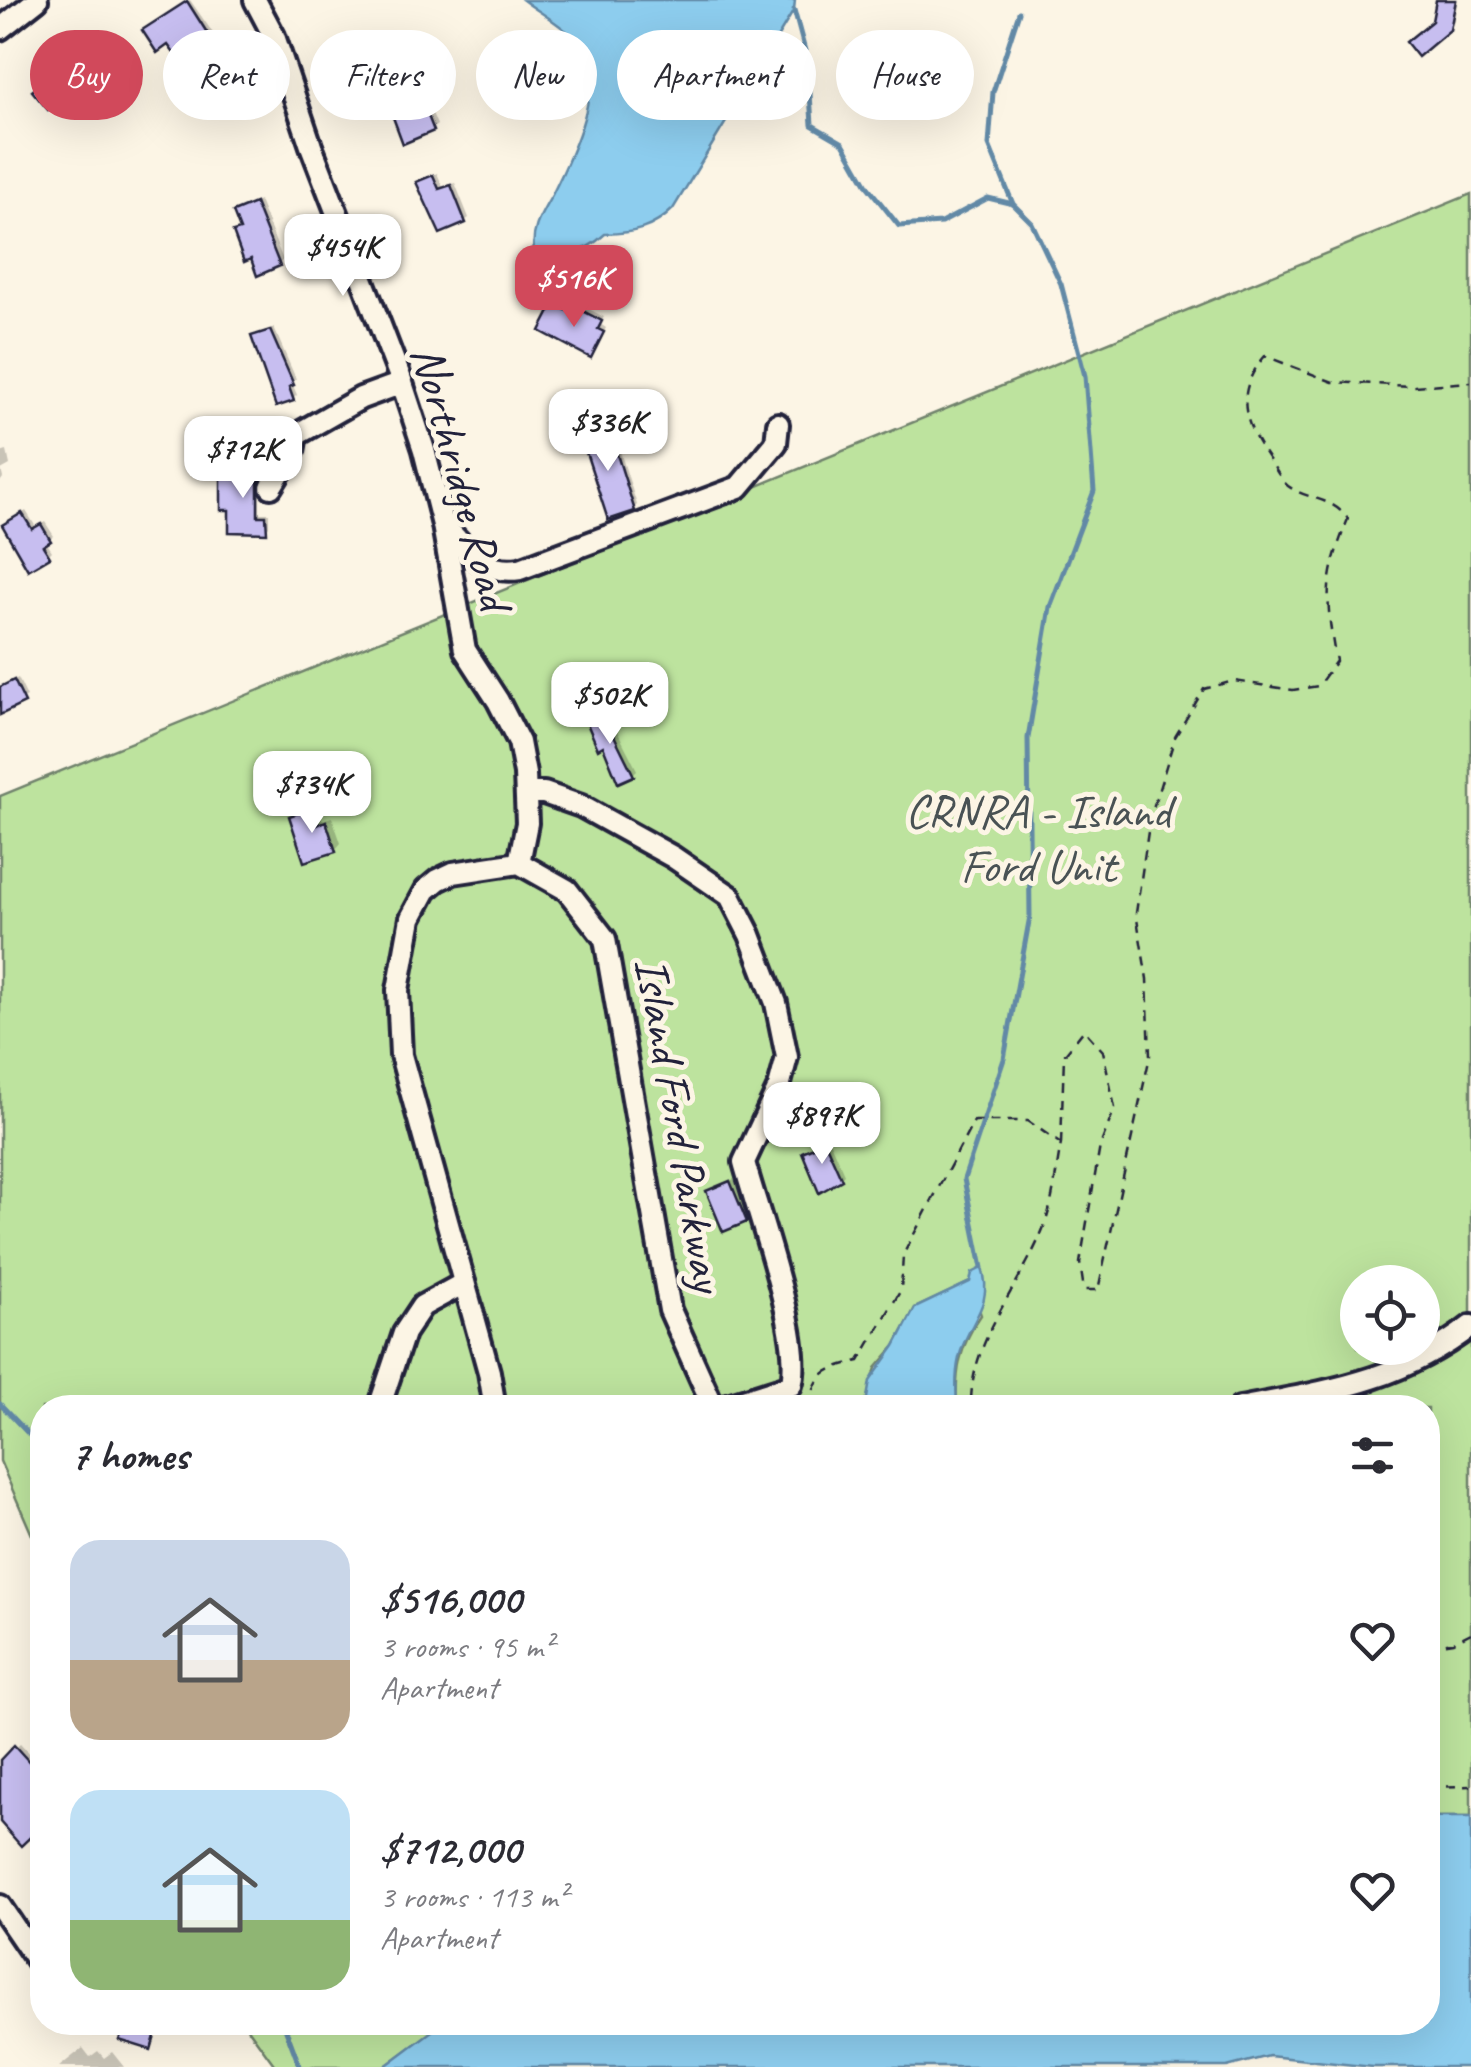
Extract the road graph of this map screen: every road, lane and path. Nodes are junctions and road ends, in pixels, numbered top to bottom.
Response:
1 (37, 0) edge
2 (255, 0) edge
3 (0, 28) edge
4 (1471, 382) edge
5 (402, 383) junction
6 (778, 424) dead end
7 (271, 488) dead end
8 (443, 525) junction
9 (526, 793) junction
10 (519, 864) junction
11 (1061, 1144) junction
12 (464, 1283) junction
13 (1471, 1326) edge
14 (383, 1395) edge
15 (493, 1395) edge
16 (710, 1395) edge
17 (758, 1395) edge
18 (812, 1395) edge
19 (971, 1395) edge
20 (1306, 1395) edge
21 (1471, 1633) edge
22 (1440, 1644) edge
23 (1471, 1786) edge
24 (1440, 1787) edge
25 (0, 1906) edge
26 (30, 1950) edge

1 - 3 street
2 - 5 street, Northridge Road
4 - 11 path
5 - 7 street
5 - 8 street, Northridge Road
6 - 8 street
8 - 9 street, Northridge Road
9 - 10 street, Northridge Road
9 - 17 street
10 - 12 street
10 - 16 street, Island Ford Parkway
11 - 18 path
11 - 19 path
12 - 14 street
12 - 15 street
13 - 20 street
21 - 22 path
23 - 24 path
25 - 26 street

